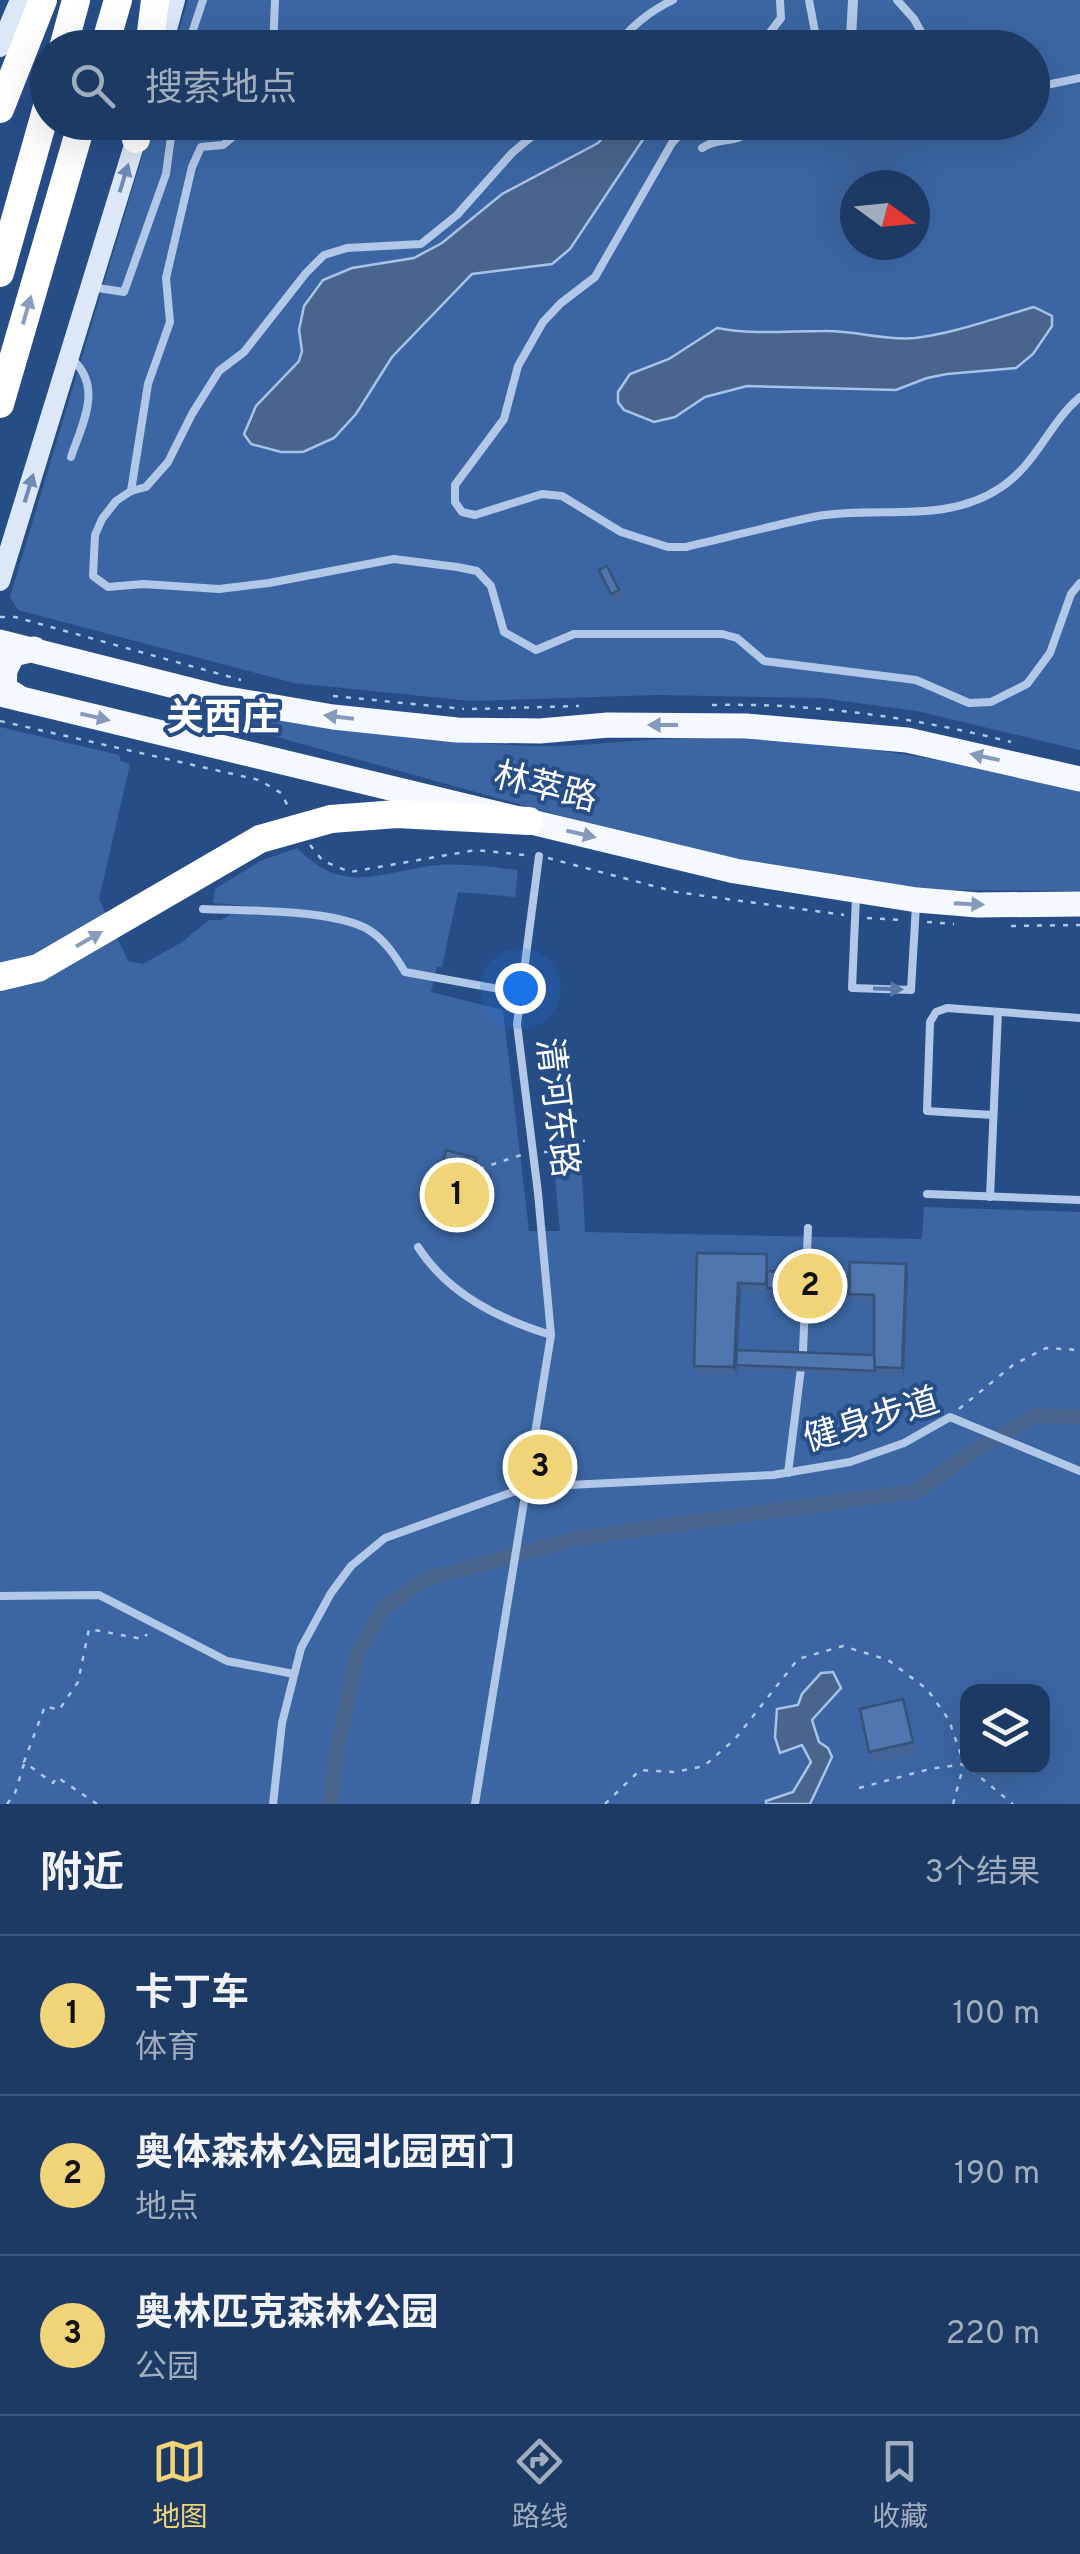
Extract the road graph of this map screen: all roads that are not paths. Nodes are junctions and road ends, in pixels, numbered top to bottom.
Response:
1 (20, 0) edge
2 (43, 0) edge
3 (76, 0) edge
4 (118, 0) edge
5 (155, 0) edge
6 (176, 0) edge
7 (203, 0) edge
8 (276, 0) edge
9 (673, 0) edge
10 (780, 0) edge
11 (808, 0) edge
12 (853, 0) edge
13 (896, 0) edge
14 (31, 30) edge
15 (68, 30) edge
16 (109, 30) edge
17 (151, 30) edge
18 (167, 30) edge
19 (193, 30) edge
20 (274, 30) edge
21 (632, 30) edge
22 (771, 30) edge
23 (814, 30) edge
24 (852, 30) edge
25 (920, 30) edge
26 (30, 33) edge
27 (0, 47) edge
28 (1080, 78) edge
29 (1050, 84) edge
30 (0, 108) edge
31 (38, 140) edge
32 (77, 140) edge
33 (134, 140) edge
34 (171, 140) edge
35 (229, 140) edge
36 (528, 140) edge
37 (675, 140) edge
38 (738, 140) edge
39 (702, 148) dead end
40 (0, 273) edge
41 (90, 287) junction
42 (69, 357) junction
43 (1080, 397) edge
44 (0, 404) edge
45 (71, 457) dead end
46 (131, 490) junction
47 (0, 582) edge
48 (1080, 584) edge
49 (0, 642) edge
50 (34, 650) junction
51 (10, 697) edge
52 (1080, 779) edge
53 (530, 821) junction
54 (539, 856) dead end
55 (857, 892) junction
56 (916, 900) junction
57 (1080, 904) edge
58 (203, 909) dead end
59 (0, 977) edge
60 (521, 993) junction
61 (998, 1012) junction
62 (1080, 1018) edge
63 (993, 1116) junction
64 (927, 1194) dead end
65 (990, 1197) junction
66 (1080, 1200) edge
67 (808, 1228) dead end
68 (418, 1247) dead end
69 (551, 1335) junction
70 (1080, 1471) edge
71 (788, 1473) junction
72 (527, 1487) junction
73 (0, 1596) edge
74 (294, 1674) junction
75 (273, 1804) edge
76 (475, 1804) edge

1 - 27 street
2 - 14 highway
3 - 15 highway
4 - 16 highway
5 - 17 highway
6 - 18 street
7 - 19 lane
8 - 20 lane
9 - 21 lane
10 - 22 lane
11 - 23 lane
12 - 24 street
13 - 25 lane
26 - 30 highway
28 - 29 lane
31 - 40 highway
44 -> 32 highway
41 -> 33 street
34 - 41 lane
35 - 46 lane
36 - 46 lane
37 - 43 lane
38 - 39 lane
41 - 42 street
42 - 45 lane
47 -> 42 street
46 - 48 lane
49 - 50 main road, 林萃路
50 - 51 main road
52 -> 50 main road, 林萃路
51 -> 53 main road, 林萃路
53 -> 55 main road, 林萃路
59 -> 53 highway, bridge
54 - 60 lane, 清河东路
55 - 56 main road, 林萃路
55 -> 56 lane
56 -> 57 main road, 林萃路
58 - 60 lane
60 - 69 lane, 清河东路
61 - 62 lane
61 - 63 lane
61 - 63 lane
63 - 65 lane
64 - 65 lane
65 - 66 lane
67 - 71 lane
68 - 69 lane
69 - 72 lane, 清河东路
70 - 71 lane
71 - 72 lane
72 - 74 lane
72 - 76 lane, 清河东路
73 - 74 lane
74 - 75 lane

